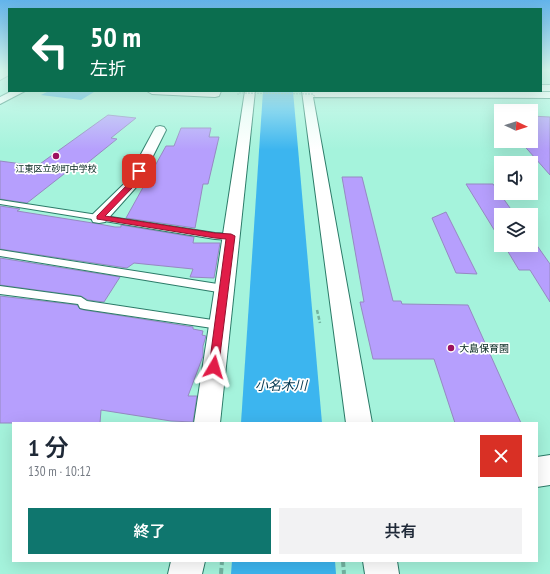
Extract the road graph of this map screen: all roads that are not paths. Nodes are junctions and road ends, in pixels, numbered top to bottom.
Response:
1 (242, 97) edge
2 (310, 97) edge
3 (160, 130) dead end
4 (0, 202) edge
5 (99, 218) junction
6 (231, 236) junction
7 (0, 253) edge
8 (224, 289) junction
9 (0, 290) edge
10 (219, 325) junction
11 (207, 422) edge
12 (359, 422) edge
13 (550, 470) edge
14 (538, 472) edge
15 (188, 562) edge
16 (380, 562) edge
17 (185, 574) edge
18 (382, 574) edge

1 - 6 street
2 - 12 street
3 - 5 street
4 - 5 lane
5 - 6 lane
6 - 8 street
7 - 8 lane
8 - 10 street
9 - 10 lane
10 - 11 street
13 - 14 street
15 - 17 street
16 - 18 street

